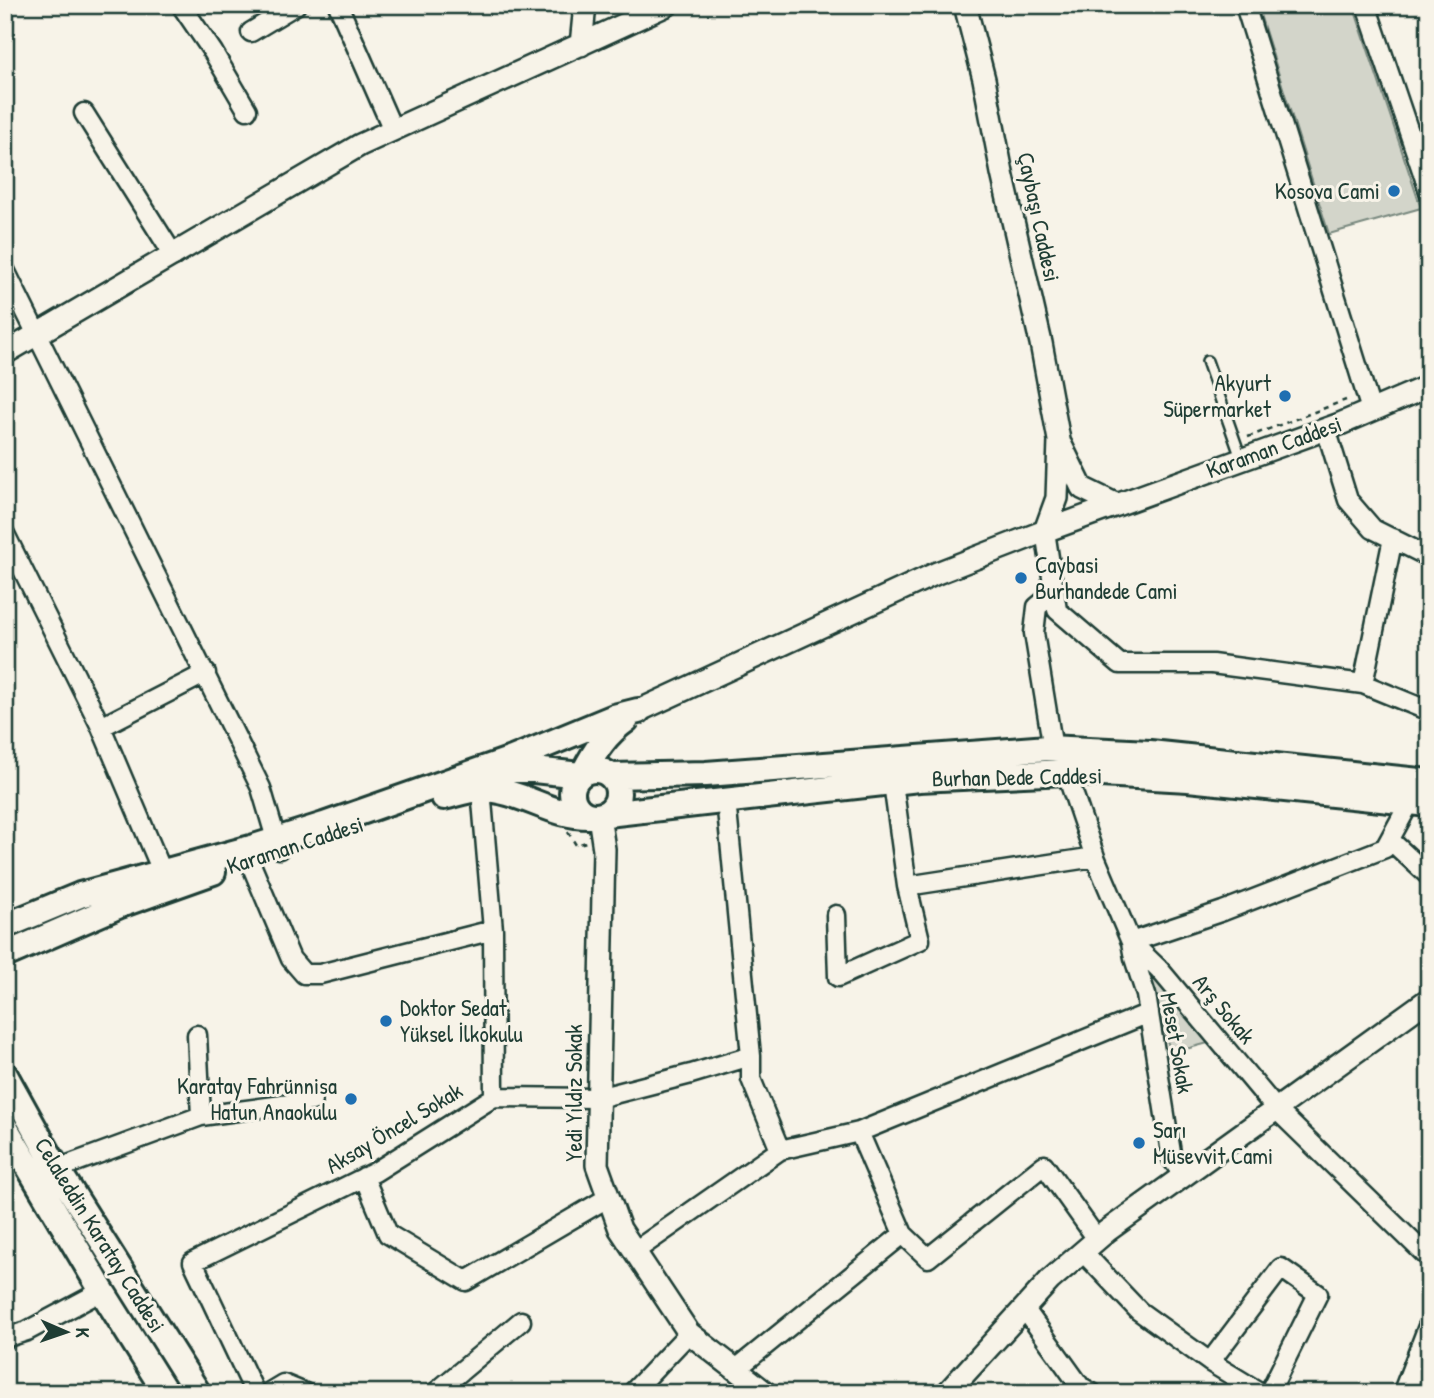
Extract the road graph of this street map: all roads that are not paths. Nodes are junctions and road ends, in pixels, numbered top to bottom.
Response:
1 (181, 5) edge
2 (296, 5) edge
3 (338, 5) edge
4 (585, 5) edge
5 (667, 5) edge
6 (965, 5) edge
7 (1245, 5) edge
8 (1366, 5) edge
9 (251, 32) dead end
10 (581, 45) junction
11 (247, 110) dead end
12 (84, 113) dead end
13 (393, 130) junction
14 (1429, 191) edge
15 (174, 256) junction
16 (5, 270) edge
17 (37, 334) junction
18 (5, 353) edge
19 (1208, 361) dead end
20 (1429, 386) edge
21 (1371, 410) junction
22 (1326, 429) junction
23 (1059, 440) junction
24 (1241, 459) junction
25 (1117, 505) junction
26 (1045, 531) junction
27 (5, 534) edge
28 (1393, 538) junction
29 (1429, 556) edge
30 (1054, 593) junction
31 (205, 673) junction
32 (1363, 684) junction
33 (1429, 711) edge
34 (638, 712) junction
35 (101, 727) junction
36 (1053, 749) junction
37 (1066, 772) junction
38 (582, 774) junction
39 (611, 776) junction
40 (479, 780) junction
41 (1429, 782) edge
42 (893, 783) junction
43 (726, 800) junction
44 (1420, 803) edge
45 (600, 821) junction
46 (1390, 840) junction
47 (278, 845) junction
48 (246, 855) junction
49 (1094, 857) junction
50 (162, 871) junction
51 (1429, 876) edge
52 (907, 886) junction
53 (5, 915) edge
54 (836, 915) dead end
55 (30, 916) junction
56 (5, 926) edge
57 (493, 930) junction
58 (1133, 950) junction
59 (5, 955) edge
60 (1429, 999) edge
61 (1149, 1013) junction
62 (197, 1035) dead end
63 (751, 1056) junction
64 (5, 1075) edge
65 (494, 1097) junction
66 (598, 1098) junction
67 (312, 1101) dead end
68 (1277, 1110) junction
69 (201, 1116) junction
70 (5, 1127) edge
71 (859, 1132) junction
72 (780, 1150) junction
73 (57, 1169) junction
74 (1184, 1175) junction
75 (364, 1177) junction
76 (609, 1197) junction
77 (903, 1234) junction
78 (1090, 1245) junction
79 (635, 1251) junction
80 (1429, 1258) edge
81 (102, 1291) junction
82 (1024, 1308) junction
83 (520, 1321) dead end
84 (1429, 1328) edge
85 (689, 1333) junction
86 (5, 1338) edge
87 (1210, 1362) junction
88 (735, 1370) junction
89 (166, 1393) edge
90 (198, 1393) edge
91 (255, 1393) edge
92 (268, 1393) edge
93 (305, 1393) edge
94 (435, 1393) edge
95 (632, 1393) edge
96 (766, 1393) edge
97 (947, 1393) edge
98 (1092, 1393) edge
99 (1261, 1393) edge
100 (1269, 1393) edge
101 (1404, 1393) edge

1 - 11 street
2 - 9 street
3 - 13 street
4 - 10 street
5 - 10 street
6 - 23 street, Çaybaşı Caddesi
7 - 21 street
8 - 14 street
10 - 13 street
12 - 15 street
13 - 15 street
15 - 17 street
16 - 17 street
17 - 18 street
17 - 31 street
19 - 24 lane
20 - 21 street, Karaman Caddesi
21 - 22 street, Karaman Caddesi
22 - 24 street, Karaman Caddesi
22 - 28 street
23 - 25 street
23 - 26 street
24 - 25 street, Karaman Caddesi
25 - 26 street, Karaman Caddesi
26 - 30 street
26 - 34 street, Karaman Caddesi
27 - 35 street
28 - 29 street
28 - 32 street
30 - 32 street
30 - 36 street
31 - 35 street
31 - 47 street
32 - 33 street
34 - 38 main road
34 - 40 main road, Karaman Caddesi
35 - 50 street
36 - 39 main road, Burhan Dede Caddesi
36 - 41 main road, Burhan Dede Caddesi
37 - 42 main road, Burhan Dede Caddesi
37 - 44 main road, Burhan Dede Caddesi
37 - 49 street, Meset Sokak
38 - 39 main road
38 - 40 main road, Karaman Caddesi
38 - 45 main road
39 - 45 main road
40 - 45 main road, Karaman Caddesi
40 - 47 main road, Karaman Caddesi
40 - 57 street, Aksay Öncel Sokak
42 - 43 main road, Burhan Dede Caddesi
42 - 52 street
43 - 45 main road, Burhan Dede Caddesi
43 - 63 street
44 - 46 street
45 - 66 street, Yedi Yıldız Sokak
46 - 51 street
46 - 58 street
47 - 48 main road, Karaman Caddesi
48 - 50 main road, Karaman Caddesi
48 - 57 street
48 - 59 main road, Karaman Caddesi
49 - 52 street
49 - 58 street, Meset Sokak
50 - 55 main road, Karaman Caddesi
52 - 54 street
53 - 55 main road
55 - 56 main road, Karaman Caddesi
57 - 65 street, Aksay Öncel Sokak
58 - 61 street, Meset Sokak
58 - 68 street, Arş Sokak
60 - 68 street
61 - 71 street
61 - 74 street, Meset Sokak
62 - 69 street
63 - 66 street
63 - 72 street
64 - 73 main road, Celaleddin Karatay Caddesi
65 - 66 street
65 - 75 street, Aksay Öncel Sokak
66 - 76 street, Yedi Yıldız Sokak
67 - 69 street
68 - 74 street
68 - 80 street, Arş Sokak
69 - 73 street
70 - 81 main road, Celaleddin Karatay Caddesi
71 - 72 street
71 - 77 street
72 - 79 street
73 - 90 main road, Celaleddin Karatay Caddesi
74 - 78 street
75 - 76 street
75 - 91 street, Aksay Öncel Sokak
76 - 79 street, Yedi Yıldız Sokak
77 - 78 street
77 - 88 street
78 - 82 street
78 - 87 street
79 - 85 street, Yedi Yıldız Sokak
81 - 86 street
81 - 89 main road, Celaleddin Karatay Caddesi
82 - 97 street
82 - 98 street
83 - 94 street
84 - 101 street
85 - 88 street, Yedi Yıldız Sokak
85 - 95 street
87 - 99 street
87 - 100 street
88 - 96 street, Yedi Yıldız Sokak
92 - 93 street

